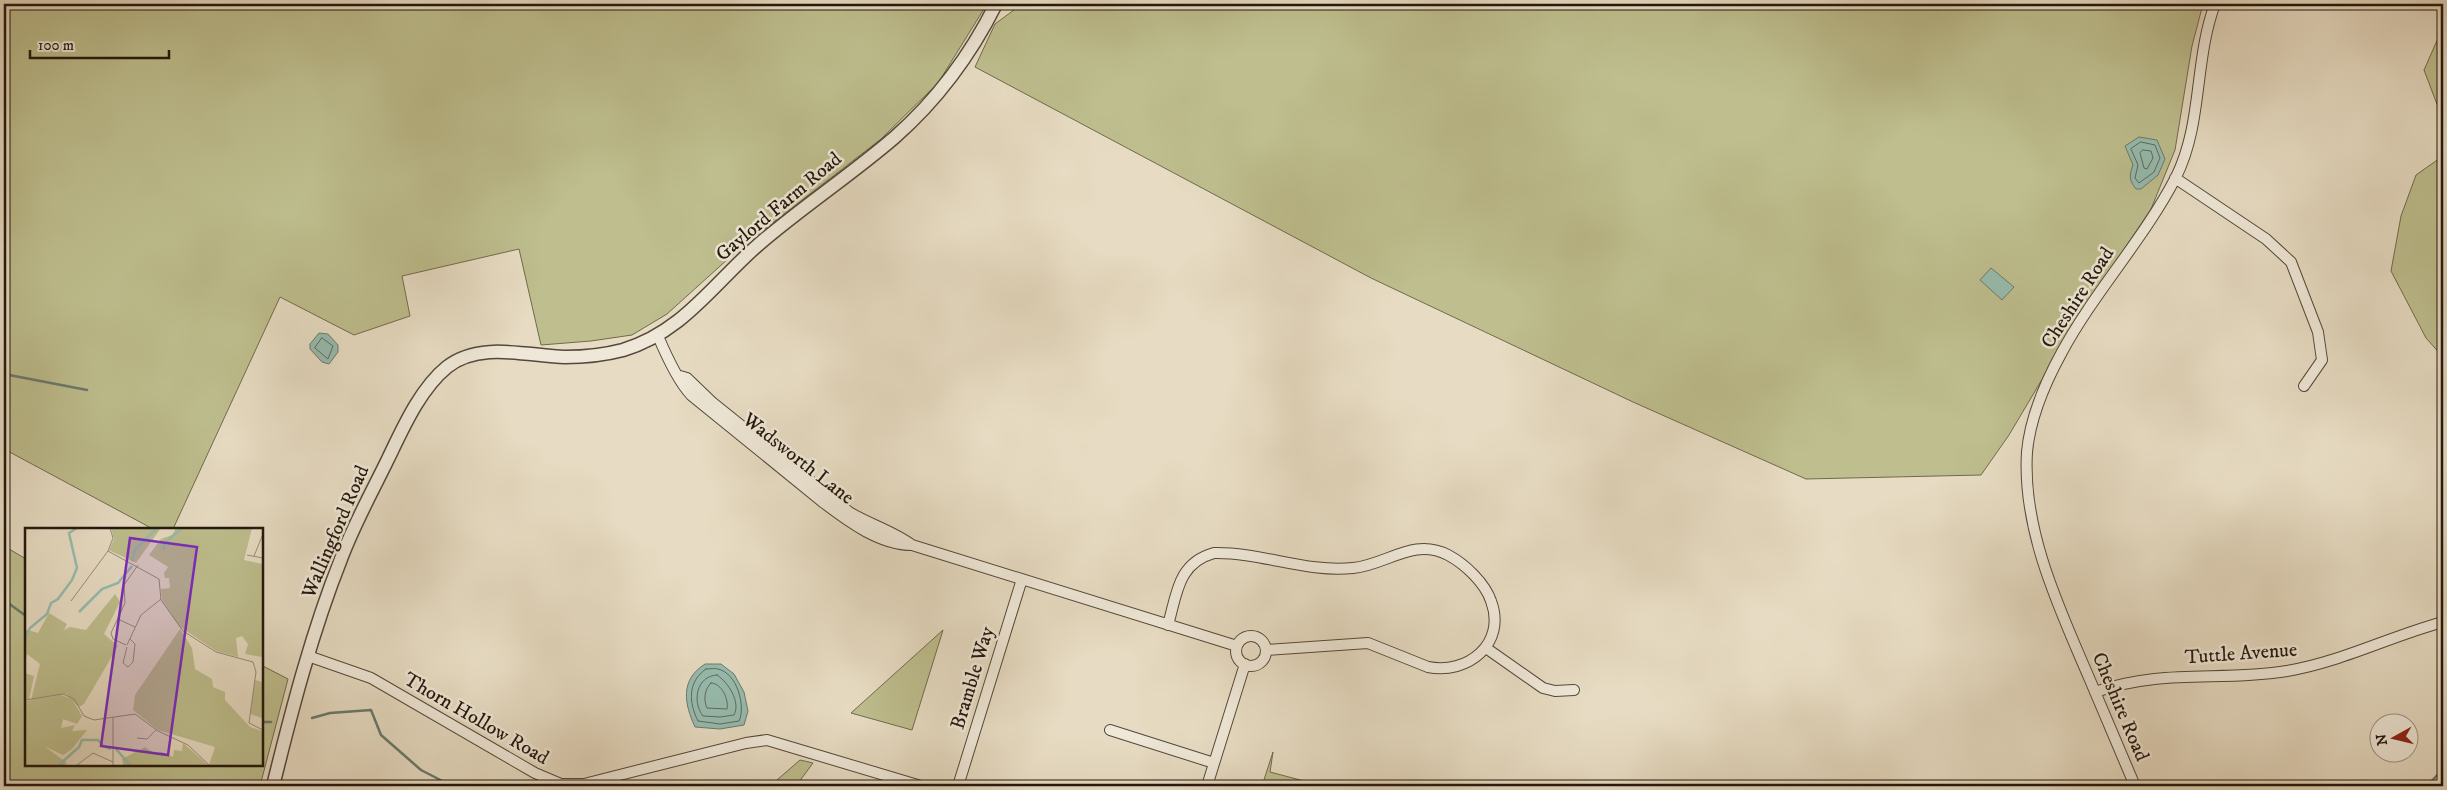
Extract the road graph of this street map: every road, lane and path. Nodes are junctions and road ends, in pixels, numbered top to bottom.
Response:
1 (996, 4) edge
2 (2215, 4) edge
3 (2175, 178) junction
4 (658, 336) junction
5 (506, 352) joint
6 (2304, 386) dead end
7 (1022, 579) junction
8 (2443, 622) edge
9 (1168, 625) junction
10 (1237, 646) junction
11 (1486, 648) junction
12 (1266, 650) junction
13 (308, 656) junction
14 (1245, 664) junction
15 (1574, 690) dead end
16 (2095, 692) junction
17 (1110, 730) dead end
18 (1214, 763) junction
19 (273, 786) edge
20 (921, 786) edge
21 (958, 786) edge
22 (1207, 786) edge
23 (2135, 786) edge

1 - 4 street, Gaylord Farm Road
2 - 3 street, Cheshire Road
3 - 6 street
3 - 16 street, Cheshire Road
4 - 5 street, Gaylord Farm Road
4 - 7 street, Wadsworth Lane
5 - 13 street, Wallingford Road
7 - 9 street, Wadsworth Lane
7 - 21 street, Bramble Way
8 - 16 street, Tuttle Avenue
9 - 10 street, Wadsworth Lane
9 - 11 street
10 - 12 street
10 - 14 street
11 - 12 street
11 - 15 street
12 - 14 street
13 - 19 street, Wallingford Road
13 - 20 street, Thorn Hollow Road
14 - 18 street
16 - 23 street, Cheshire Road
17 - 18 street
18 - 22 street

